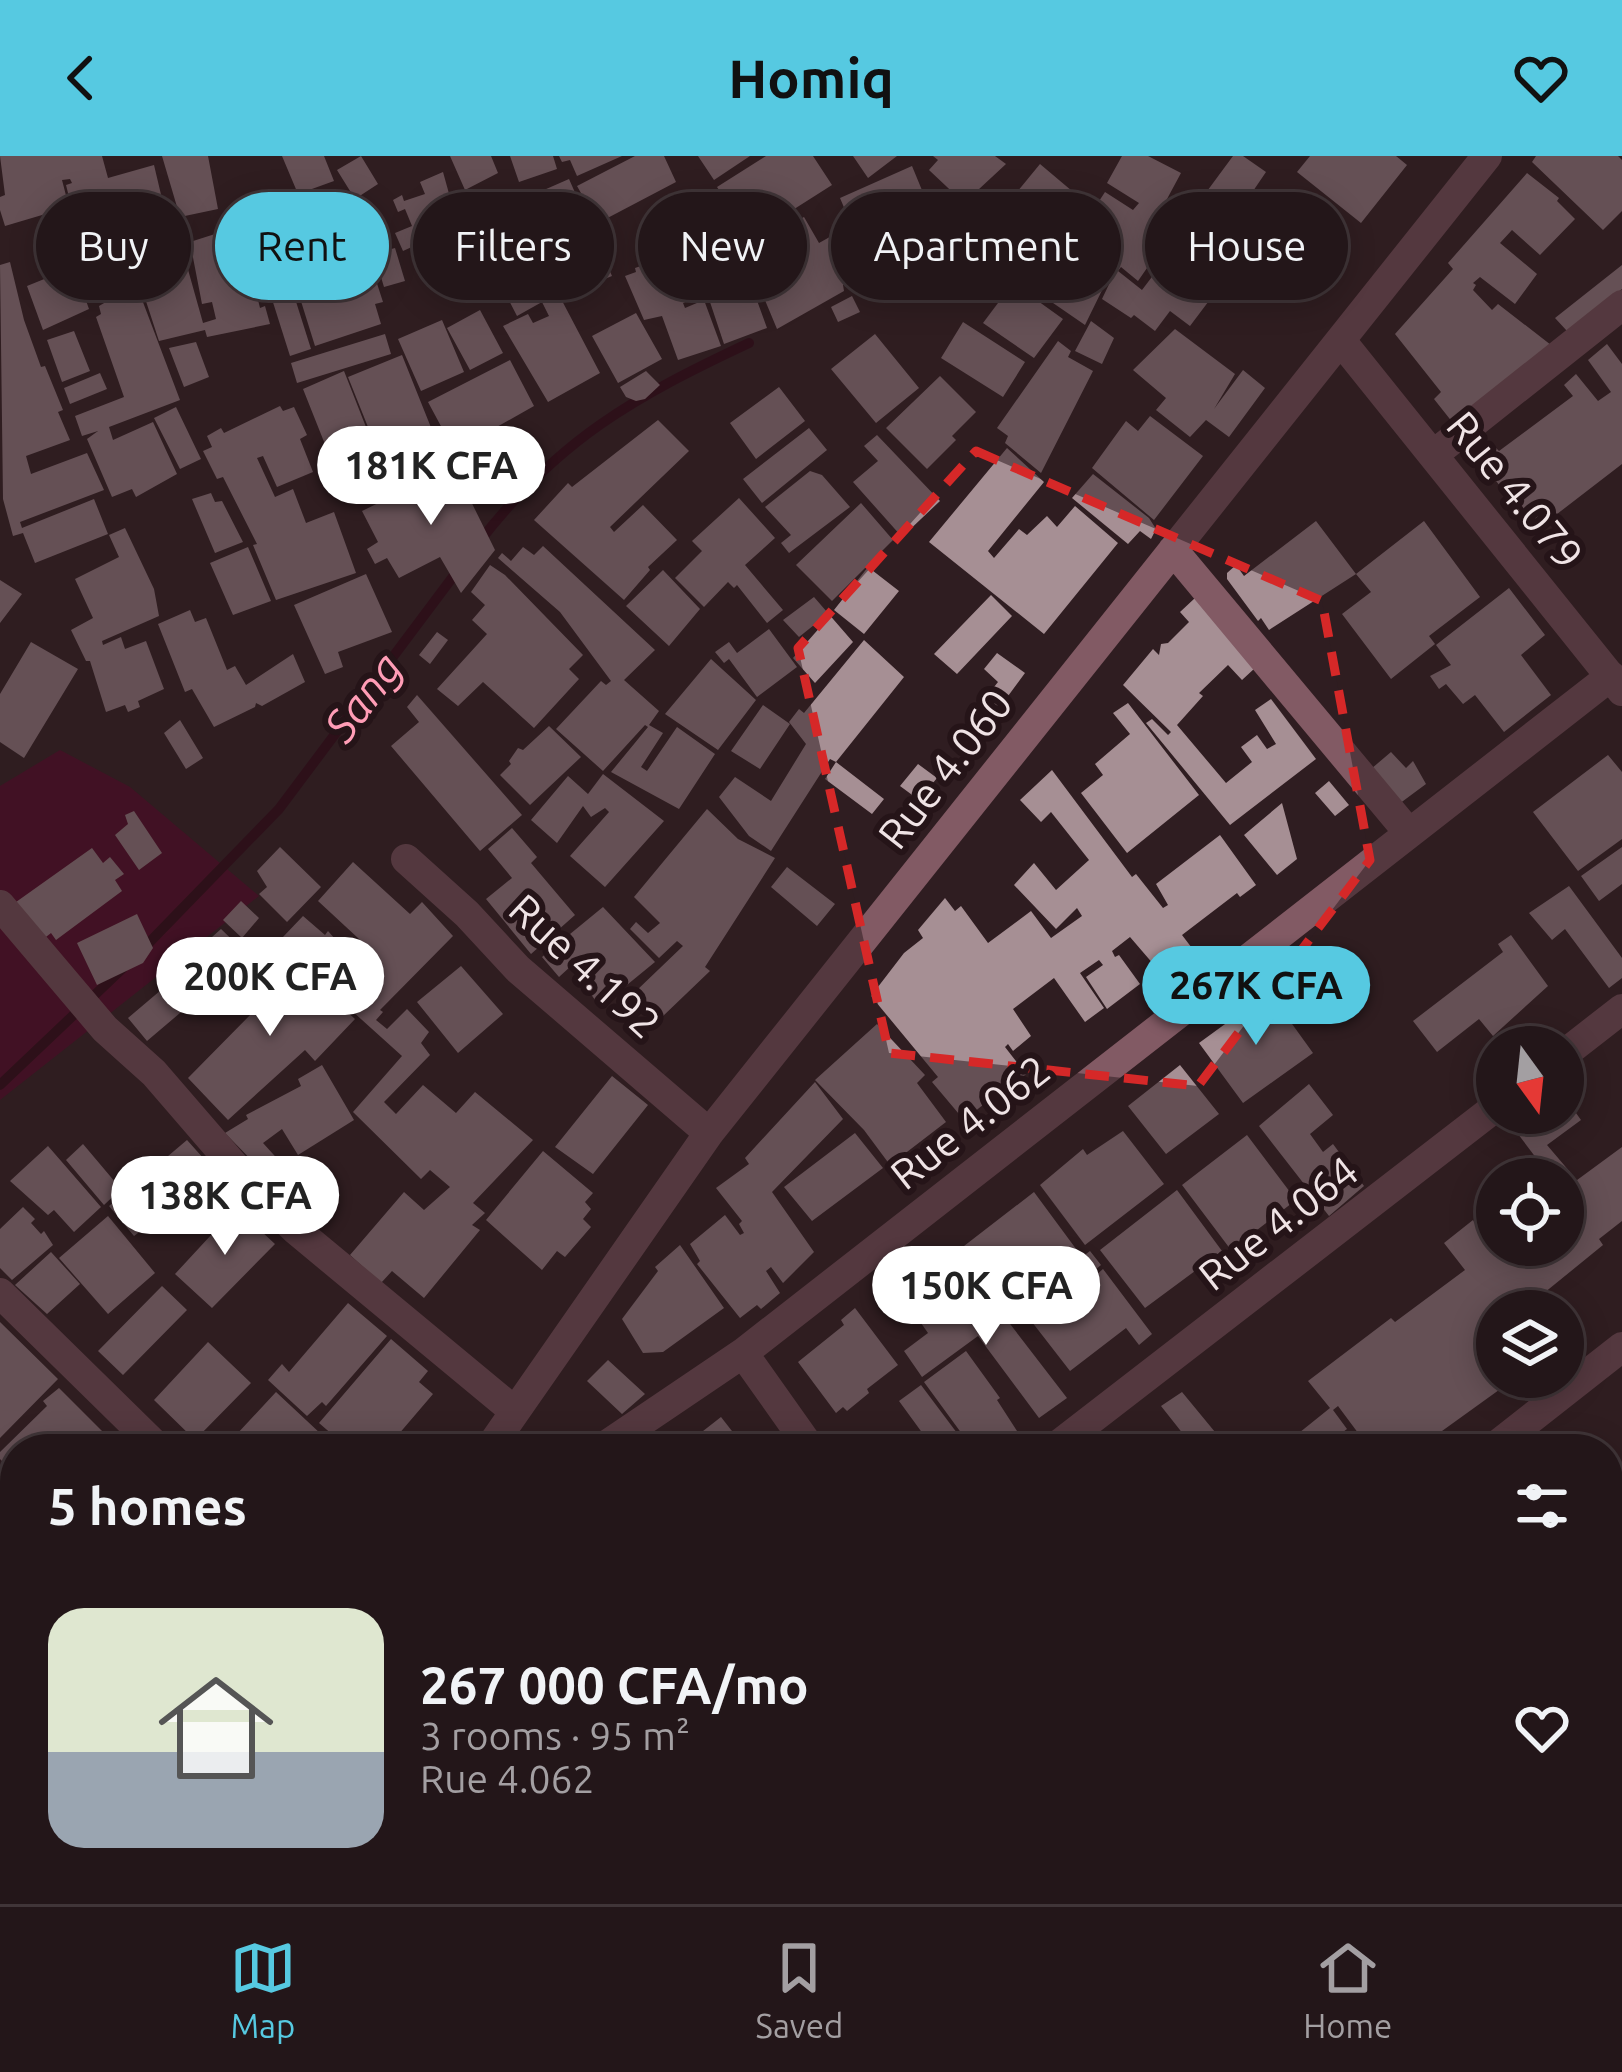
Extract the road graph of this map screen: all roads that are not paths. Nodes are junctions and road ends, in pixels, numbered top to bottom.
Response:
1 (1487, 156) edge
2 (1622, 304) edge
3 (1342, 342) junction
4 (1433, 454) junction
5 (1173, 550) junction
6 (1617, 684) edge
7 (1409, 833) junction
8 (406, 859) dead end
9 (0, 905) edge
10 (1622, 1009) edge
11 (1584, 1039) edge
12 (1476, 1122) edge
13 (709, 1133) junction
14 (0, 1293) edge
15 (1622, 1347) edge
16 (743, 1354) junction
17 (513, 1410) junction
18 (144, 1434) edge
19 (498, 1434) edge
20 (624, 1434) edge
21 (801, 1434) edge
22 (1072, 1434) edge
23 (1511, 1434) edge

1 - 3 street, Rue 4.060
2 - 4 street
3 - 4 street, Rue 4.079
3 - 5 street, Rue 4.060
4 - 6 street, Rue 4.079
5 - 7 street
5 - 13 street, Rue 4.060
6 - 7 street, Rue 4.062
7 - 16 street, Rue 4.062
8 - 13 street, Rue 4.192
9 - 17 street
10 - 11 street
12 - 22 street, Rue 4.064
13 - 17 street, Rue 4.060
14 - 18 street
15 - 23 street
16 - 20 street, Rue 4.062
16 - 21 street
17 - 19 street, Rue 4.060

